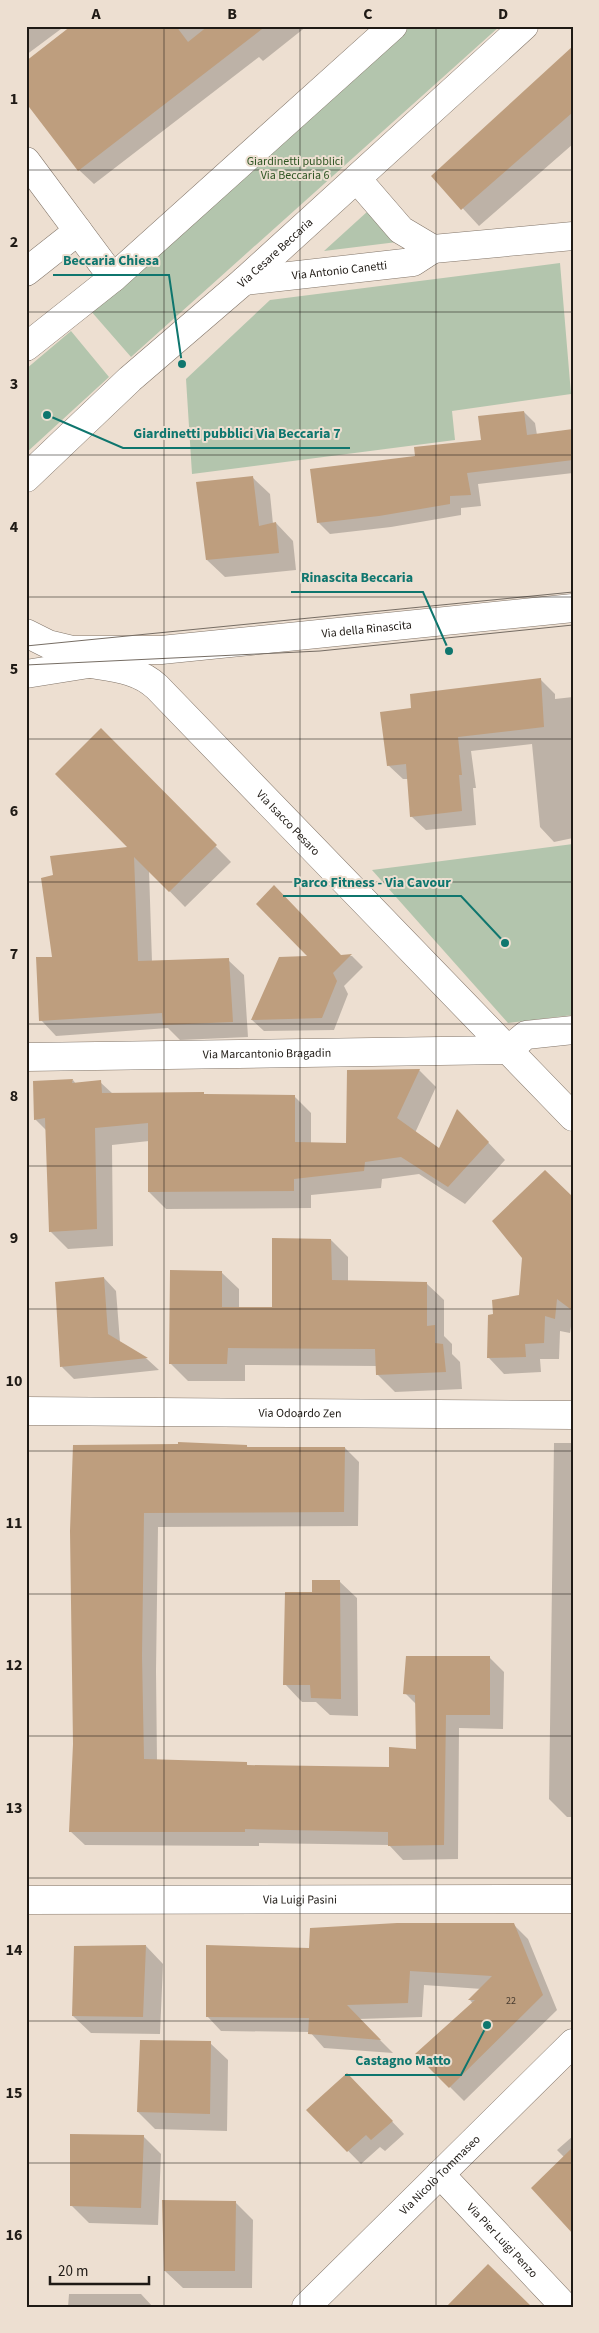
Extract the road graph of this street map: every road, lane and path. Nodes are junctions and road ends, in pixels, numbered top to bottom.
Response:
1 (393, 26) edge
2 (524, 26) edge
3 (26, 161) edge
4 (357, 179) junction
5 (78, 231) junction
6 (573, 236) edge
7 (432, 249) junction
8 (26, 272) edge
9 (113, 278) junction
10 (244, 281) junction
11 (26, 347) edge
12 (26, 478) edge
13 (573, 608) edge
14 (26, 633) edge
15 (162, 650) junction
16 (91, 664) junction
17 (26, 674) edge
18 (573, 1030) edge
19 (508, 1050) junction
20 (26, 1058) edge
21 (573, 1118) edge
22 (26, 1411) edge
23 (573, 1415) edge
24 (573, 1899) edge
25 (26, 1900) edge
26 (573, 2043) edge
27 (440, 2174) junction
28 (306, 2307) edge
29 (566, 2307) edge

1 - 9 street
2 - 4 street, Via Cesare Beccaria
3 - 5 street
4 - 7 street
4 - 10 street, Via Cesare Beccaria
5 - 8 street
5 - 9 street
6 - 7 street, Via Antonio Canetti
7 - 10 street, Via Antonio Canetti
9 - 11 street
10 - 12 street, Via Cesare Beccaria
13 - 15 street, Via della Rinascita
14 - 15 street
15 - 16 street
16 - 17 street
16 - 19 street, Via Isacco Pesaro
18 - 19 street
19 - 20 street, Via Marcantonio Bragadin
19 - 21 street, Via Isacco Pesaro
22 - 23 street, Via Odoardo Zen
24 - 25 street, Via Luigi Pasini
26 - 27 street, Via Nicolò Tommaseo
27 - 28 street, Via Nicolò Tommaseo
27 - 29 street, Via Pier Luigi Penzo

